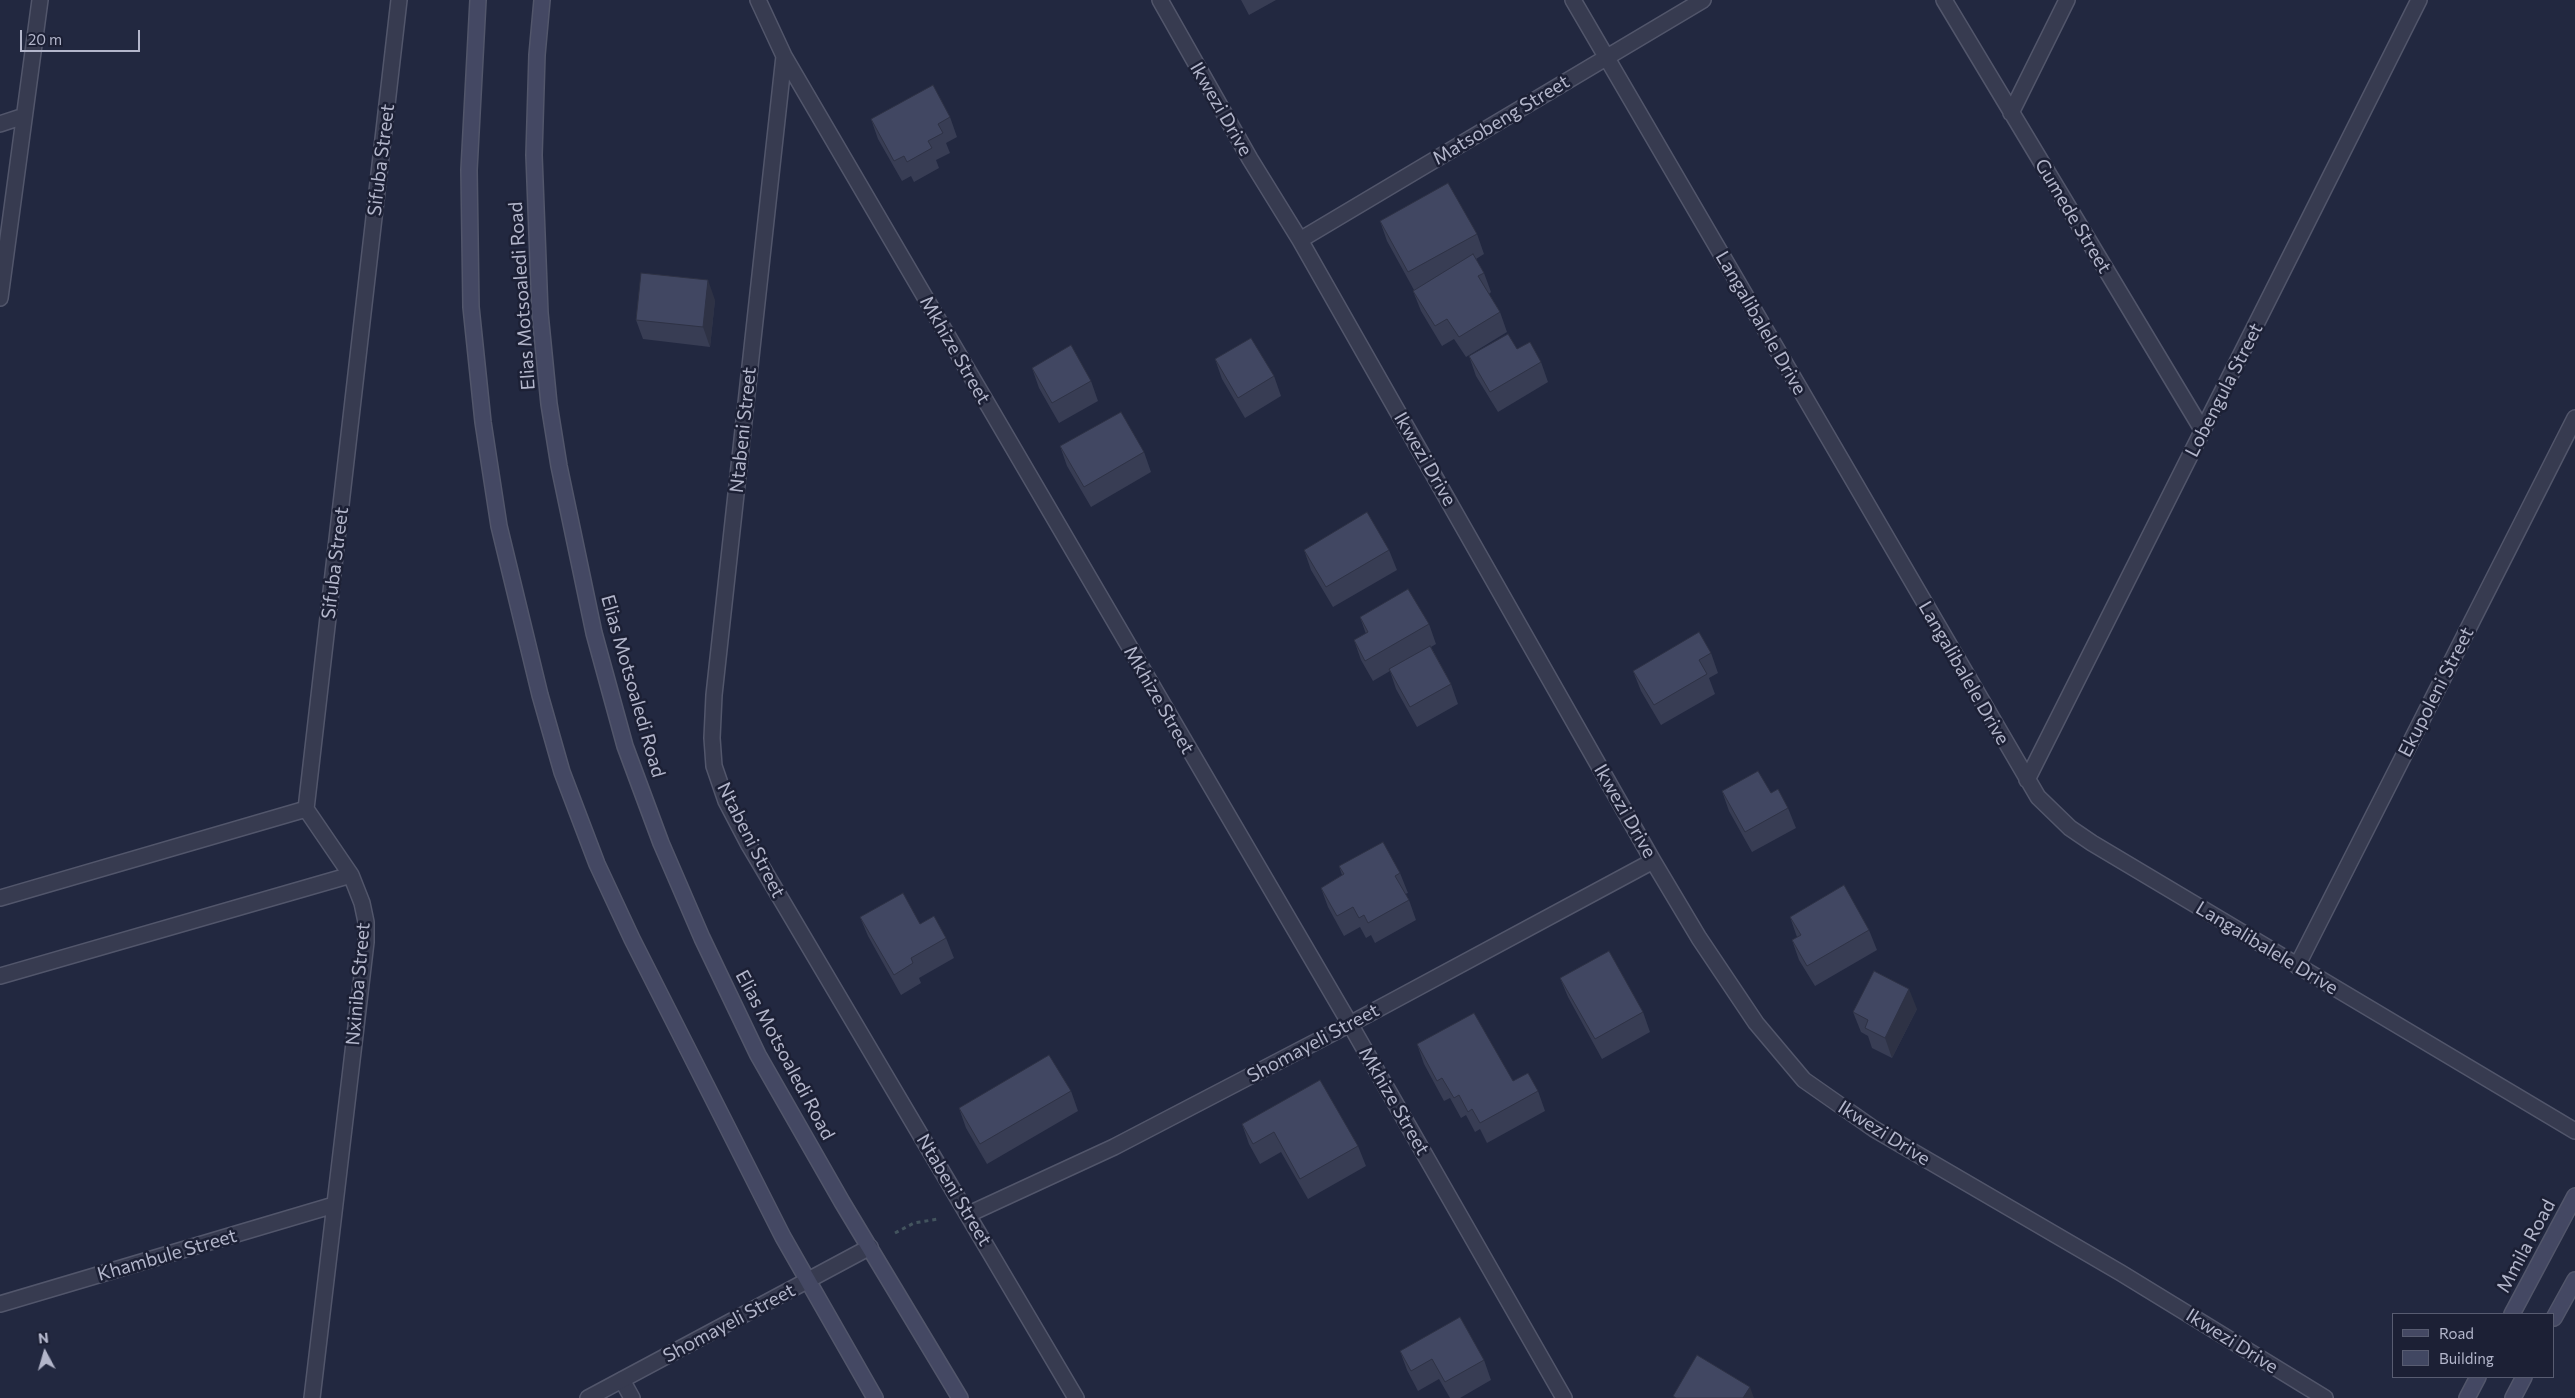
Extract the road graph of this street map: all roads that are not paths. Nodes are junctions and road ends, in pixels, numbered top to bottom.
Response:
1 (40, 0) edge
2 (399, 0) edge
3 (478, 0) edge
4 (542, 0) edge
5 (758, 0) edge
6 (1160, 0) edge
7 (1573, 0) edge
8 (1703, 0) edge
9 (1944, 0) edge
10 (2067, 0) edge
11 (2419, 0) edge
12 (784, 56) junction
13 (1606, 57) junction
14 (2011, 113) junction
15 (24, 116) junction
16 (0, 124) edge
17 (1300, 240) junction
18 (0, 298) edge
19 (2575, 418) edge
20 (2203, 431) junction
21 (2027, 780) junction
22 (306, 809) junction
23 (1653, 861) junction
24 (351, 875) junction
25 (0, 898) edge
26 (2297, 966) junction
27 (0, 976) edge
28 (1350, 1024) junction
29 (2575, 1131) edge
30 (2575, 1196) edge
31 (334, 1205) junction
32 (969, 1214) junction
33 (870, 1247) junction
34 (2575, 1280) edge
35 (808, 1282) junction
36 (0, 1304) edge
37 (2513, 1313) edge
38 (2555, 1316) edge
39 (2477, 1378) edge
40 (2523, 1378) edge
41 (622, 1380) junction
42 (312, 1398) edge
43 (588, 1398) edge
44 (632, 1398) edge
45 (875, 1398) edge
46 (960, 1398) edge
47 (1076, 1398) edge
48 (1564, 1398) edge
49 (2325, 1398) edge
50 (2467, 1398) edge
51 (2513, 1398) edge

1 - 15 street
2 - 22 street, Sifuba Street
3 - 35 main road
4 - 33 main road, Elias Motsoaledi Road
5 - 12 street, Mkhize Street
6 - 17 street, Ikwezi Drive
7 - 13 street, Langalibalele Drive
8 - 13 street, Matsobeng Street
9 - 14 street, Gumede Street
10 - 14 street
11 - 20 street, Lobengula Street
12 - 28 street, Mkhize Street
12 - 32 street, Ntabeni Street
13 - 17 street, Matsobeng Street
13 - 21 street, Langalibalele Drive
14 - 20 street, Gumede Street
15 - 16 street
15 - 18 street
17 - 23 street, Ikwezi Drive
19 - 26 street, Ekupoleni Street
20 - 21 street, Lobengula Street
21 - 26 street, Langalibalele Drive
22 - 24 street, Nxiniba Street
22 - 25 street
23 - 28 street, Shomayeli Street
23 - 49 street, Ikwezi Drive
24 - 27 street
24 - 31 street, Nxiniba Street
26 - 29 street, Langalibalele Drive
28 - 32 street, Shomayeli Street
28 - 48 street, Mkhize Street
30 - 37 main road, Mmila Road
31 - 36 street, Khambule Street
31 - 42 street, Nxiniba Street
32 - 47 street, Ntabeni Street
33 - 35 street, Shomayeli Street
33 - 46 main road, Elias Motsoaledi Road
34 - 38 main road
35 - 41 street, Shomayeli Street
35 - 45 main road
39 - 50 main road
40 - 51 main road
41 - 43 street, Shomayeli Street
41 - 44 street

